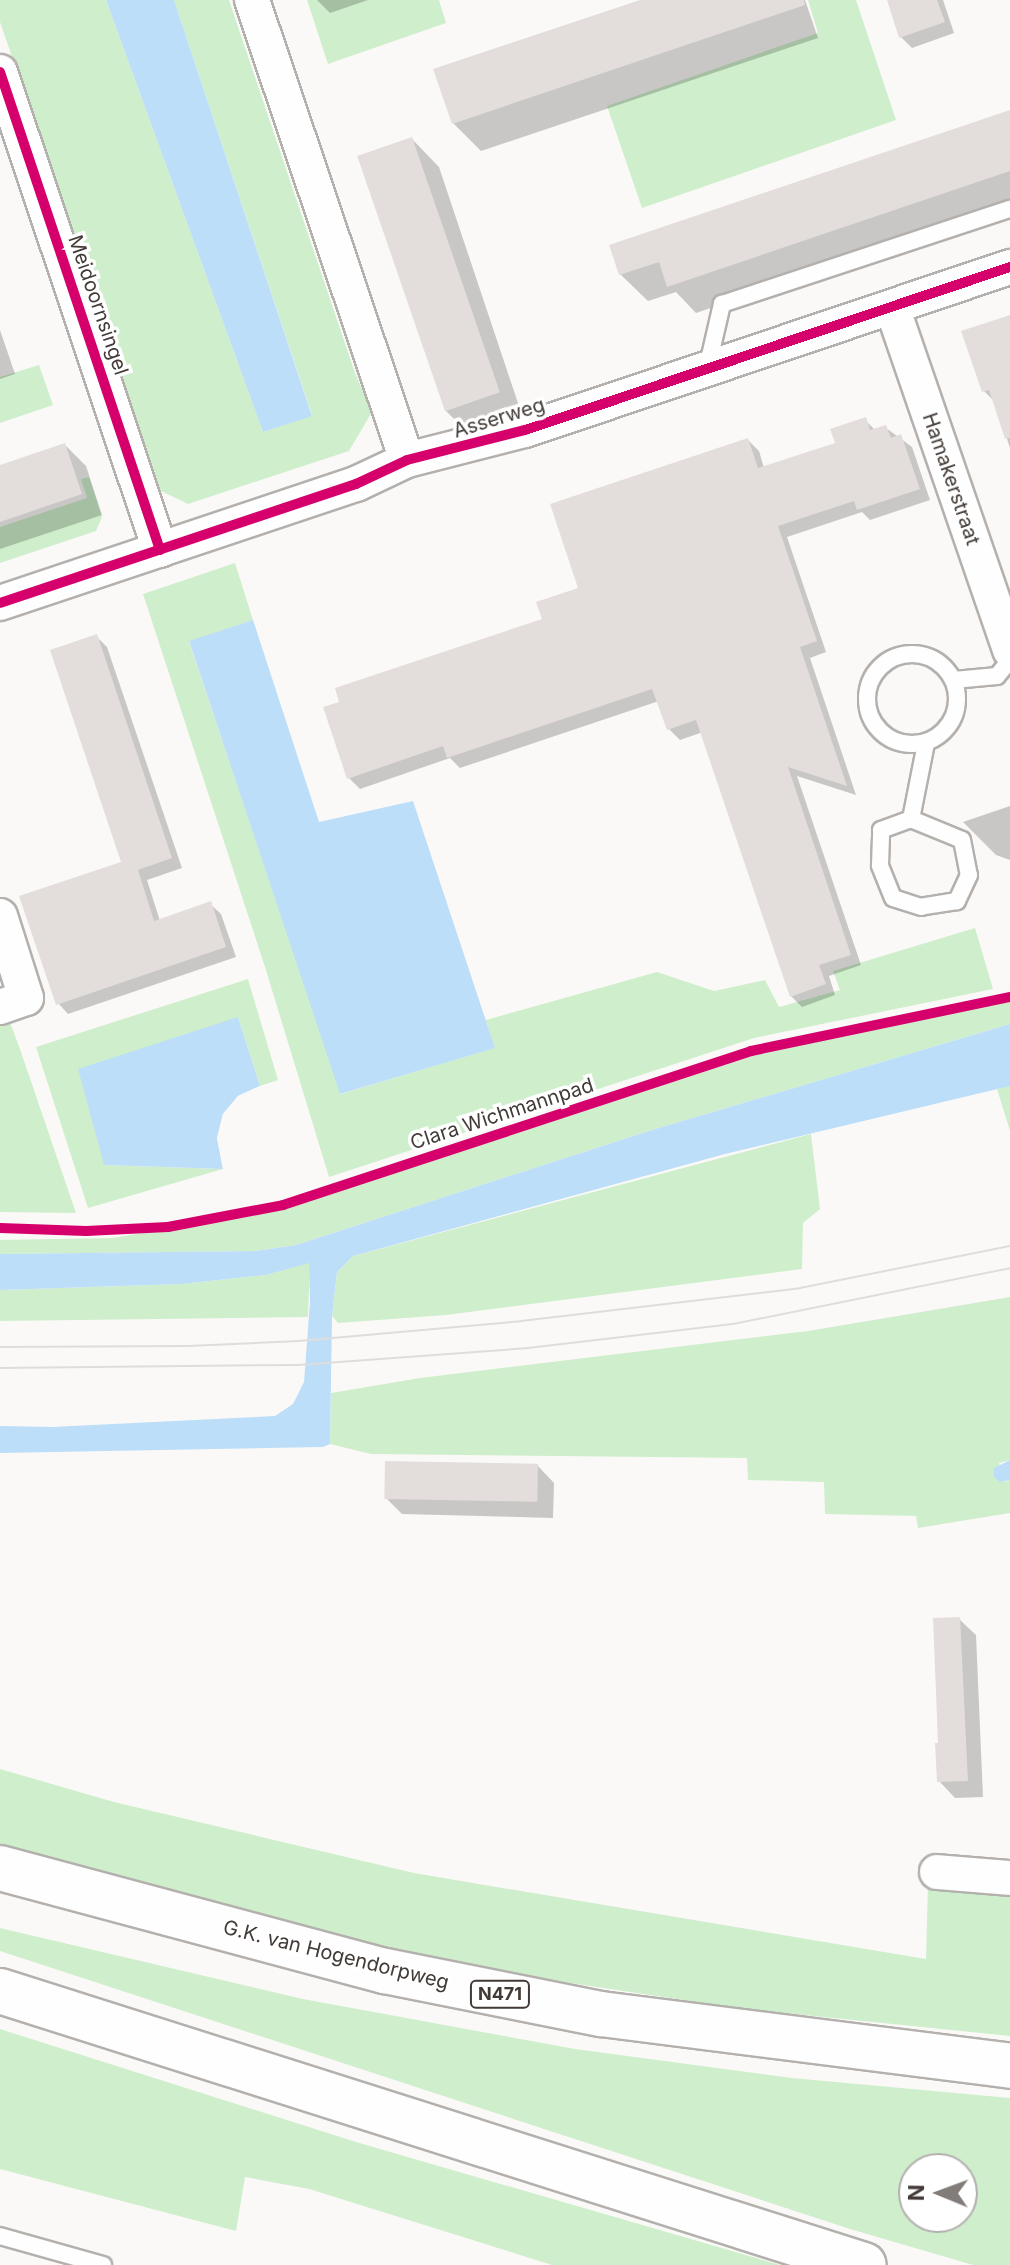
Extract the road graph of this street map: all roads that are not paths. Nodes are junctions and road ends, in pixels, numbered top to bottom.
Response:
1 (252, 0) edge
2 (0, 72) edge
3 (1010, 209) edge
4 (1010, 267) edge
5 (892, 307) junction
6 (707, 369) junction
7 (407, 460) junction
8 (160, 550) junction
9 (0, 603) edge
10 (1010, 650) edge
11 (1010, 660) edge
12 (954, 680) junction
13 (926, 743) junction
14 (911, 819) junction
15 (0, 916) edge
16 (0, 1007) edge
17 (0, 1868) edge
18 (937, 1872) dead end
19 (1010, 1878) edge
20 (0, 1991) edge
21 (1010, 2066) edge
22 (0, 2236) edge
23 (103, 2265) edge
24 (864, 2265) edge

1 - 7 street
2 - 8 street, Meidoornsingel
3 - 6 lane
4 - 5 street, Asserweg
5 - 6 street, Asserweg
5 - 10 street, Hamakerstraat
6 - 7 street, Asserweg
7 - 8 street, Asserweg
8 - 9 street, Asserweg
11 - 12 lane
12 - 13 lane
12 - 13 lane
13 - 14 lane
14 - 14 lane
15 - 16 street
17 - 21 main road, G.K. van Hogendorpweg / N471
18 - 19 street
20 - 24 main road
22 - 23 lane

